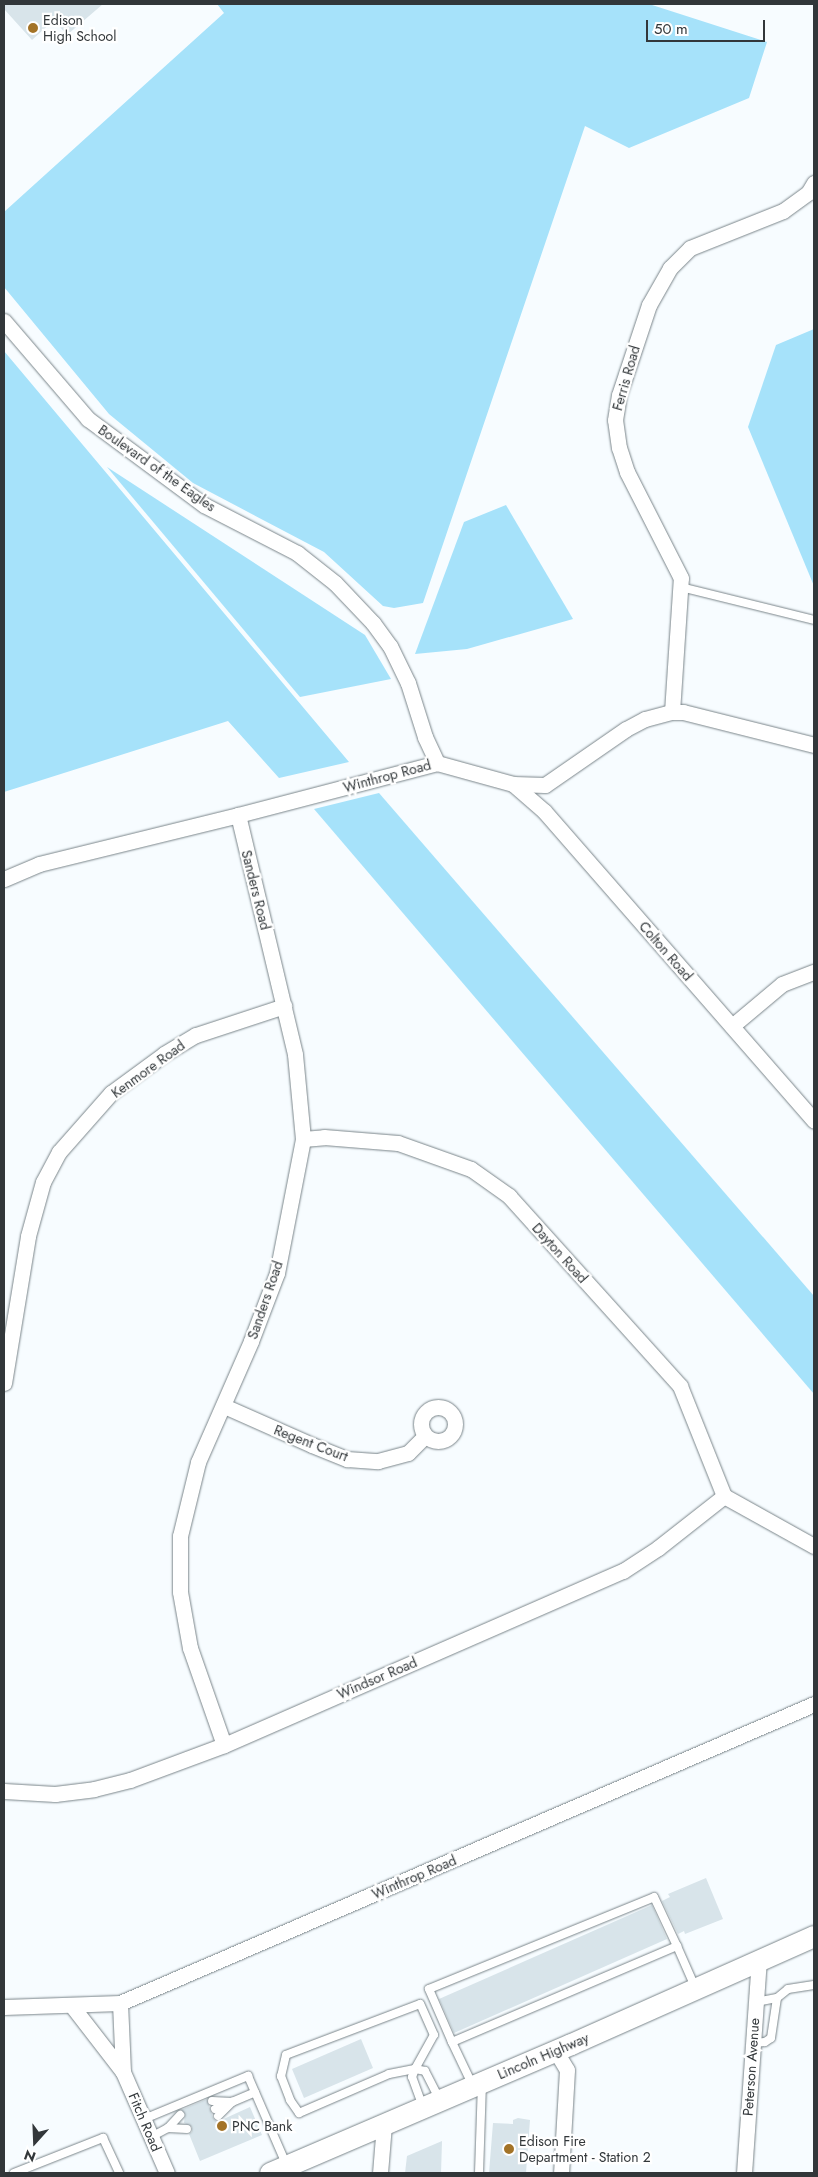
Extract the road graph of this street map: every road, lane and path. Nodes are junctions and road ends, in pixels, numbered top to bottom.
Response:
1 (814, 183) edge
2 (4, 321) edge
3 (681, 587) junction
4 (814, 620) edge
5 (672, 712) junction
6 (814, 745) edge
7 (437, 763) junction
8 (513, 784) junction
9 (238, 815) junction
10 (4, 879) edge
11 (814, 972) edge
12 (284, 1006) junction
13 (732, 1026) junction
14 (814, 1121) edge
15 (303, 1139) junction
16 (4, 1383) edge
17 (224, 1406) junction
18 (426, 1436) dead end
19 (724, 1496) junction
20 (814, 1546) edge
21 (814, 1704) edge
22 (224, 1745) junction
23 (4, 1791) edge
24 (814, 1936) edge
25 (677, 1946) junction
26 (759, 1961) junction
27 (814, 1985) edge
28 (696, 1989) junction
29 (778, 1998) junction
30 (756, 2002) junction
31 (120, 2003) junction
32 (72, 2006) junction
33 (4, 2007) edge
34 (452, 2042) junction
35 (753, 2043) junction
36 (554, 2050) junction
37 (415, 2069) junction
38 (123, 2072) junction
39 (478, 2084) junction
40 (255, 2092) junction
41 (232, 2102) junction
42 (432, 2104) junction
43 (144, 2119) junction
44 (384, 2124) junction
45 (168, 2128) junction
46 (151, 2137) junction
47 (279, 2170) edge
48 (14, 2173) edge
49 (119, 2173) edge
50 (167, 2173) edge
51 (380, 2173) edge
52 (479, 2173) edge
53 (561, 2173) edge
54 (744, 2173) edge

1 - 3 street, Ferris Road
2 - 7 street, Boulevard of the Eagles
3 - 4 lane
3 - 5 street, Ferris Road
5 - 6 street, Winthrop Road
5 - 8 street, Winthrop Road
7 - 8 street, Winthrop Road
7 - 9 street, Winthrop Road
8 - 13 street, Colton Road
9 - 10 street, Winthrop Road
9 - 12 street, Sanders Road
11 - 13 street
12 - 15 street, Sanders Road
12 - 16 street, Kenmore Road
13 - 14 street, Colton Road
15 - 17 street, Sanders Road
15 - 19 street, Dayton Road
17 - 18 street, Regent Court
17 - 22 street, Sanders Road
19 - 20 street
19 - 22 street, Windsor Road
21 - 31 street, Winthrop Road
22 - 23 street, Windsor Road
24 - 26 main road, Lincoln Highway
25 - 28 lane
25 - 34 lane
25 - 34 lane
26 - 28 main road, Lincoln Highway
26 - 30 street, Peterson Avenue
27 - 29 lane
28 - 36 main road, Lincoln Highway
29 - 30 lane
29 - 35 lane
30 - 35 street, Peterson Avenue
31 - 32 street, Winthrop Road
31 - 38 street, Fitch Road
32 - 33 street, Winthrop Road
32 - 38 street, Fitch Road
34 - 39 lane
35 - 54 street, Peterson Avenue
36 - 39 main road, Lincoln Highway
36 - 53 street
37 - 37 lane
37 - 42 lane
37 - 42 lane
38 - 43 street, Fitch Road
39 - 42 main road, Lincoln Highway
39 - 52 lane
40 - 41 lane
40 - 43 lane
40 - 47 lane
41 - 41 lane
42 - 44 main road, Lincoln Highway
43 - 46 street, Fitch Road
44 - 47 main road, Lincoln Highway
44 - 51 street
45 - 45 lane
45 - 46 lane
46 - 50 street, Fitch Road
48 - 49 lane

